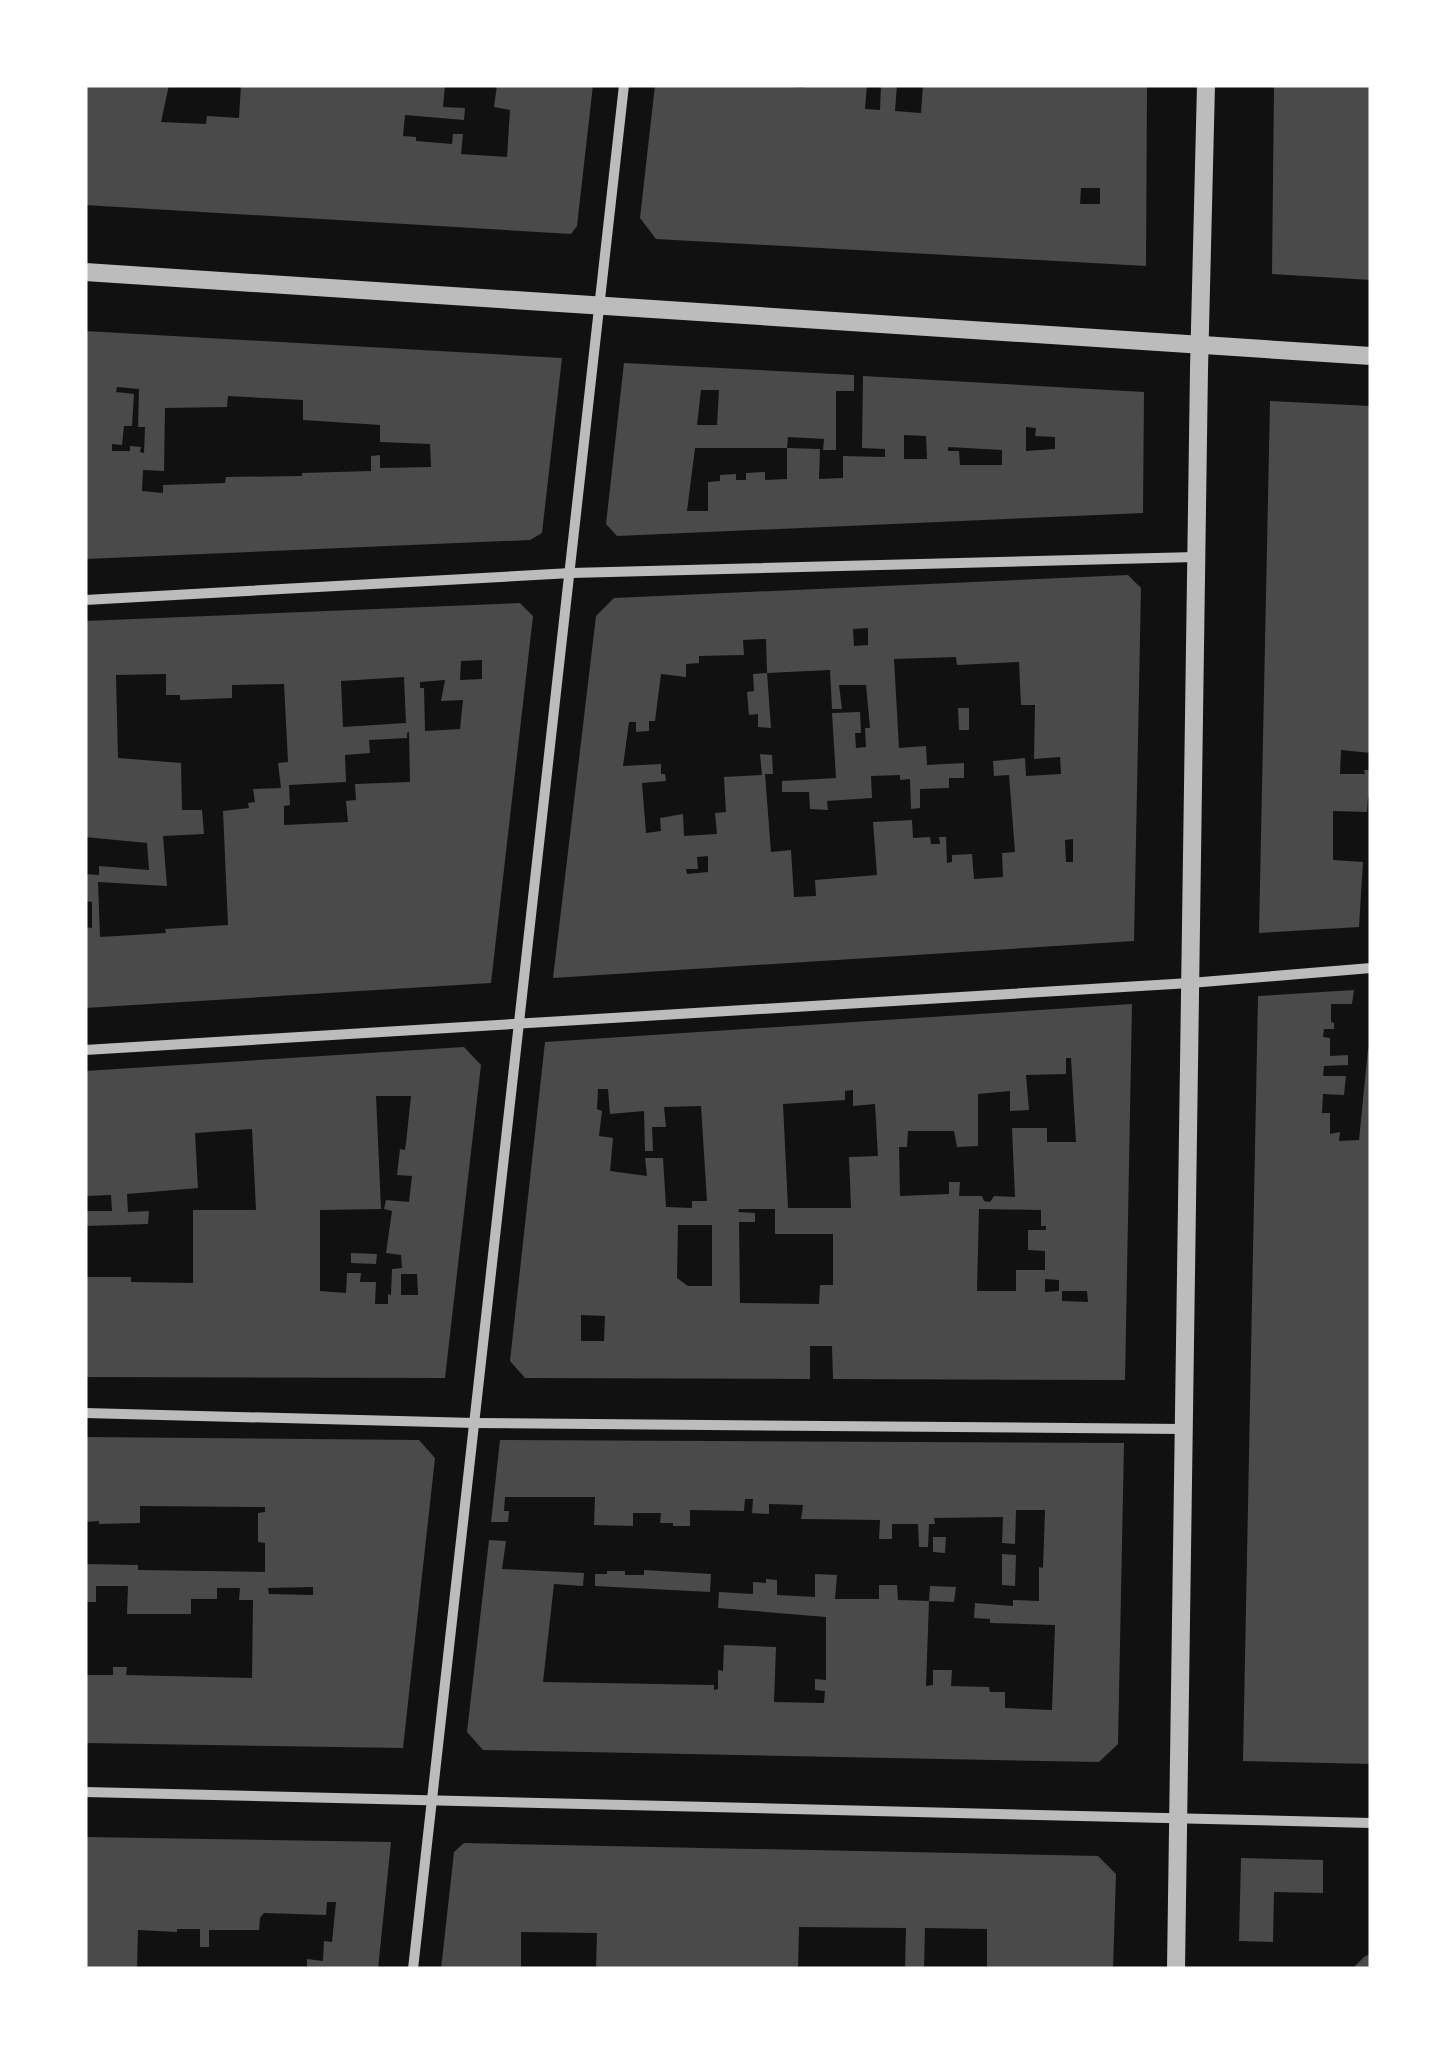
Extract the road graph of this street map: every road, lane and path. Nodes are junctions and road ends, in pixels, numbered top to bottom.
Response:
1 (624, 85) edge
2 (1206, 85) edge
3 (85, 272) edge
4 (600, 308) junction
5 (1199, 344) junction
6 (1371, 356) edge
7 (1196, 558) junction
8 (571, 573) junction
9 (85, 600) edge
10 (1371, 968) edge
11 (1190, 983) junction
12 (520, 1023) junction
13 (85, 1050) edge
14 (85, 1413) edge
15 (475, 1422) junction
16 (1184, 1429) junction
17 (85, 1792) edge
18 (432, 1801) junction
19 (1178, 1819) junction
20 (1371, 1823) edge
21 (413, 1969) edge
22 (1176, 1969) edge

1 - 4 street
2 - 5 street
3 - 4 street
4 - 5 street
4 - 8 street
5 - 6 street
5 - 7 street
7 - 8 street
7 - 11 street
8 - 9 street
8 - 12 street
10 - 11 street
11 - 12 street
11 - 16 street
12 - 13 street
12 - 15 street
14 - 15 street
15 - 16 street
15 - 18 street
16 - 19 street
17 - 18 street
18 - 19 street
18 - 21 street
19 - 20 street
19 - 22 street

